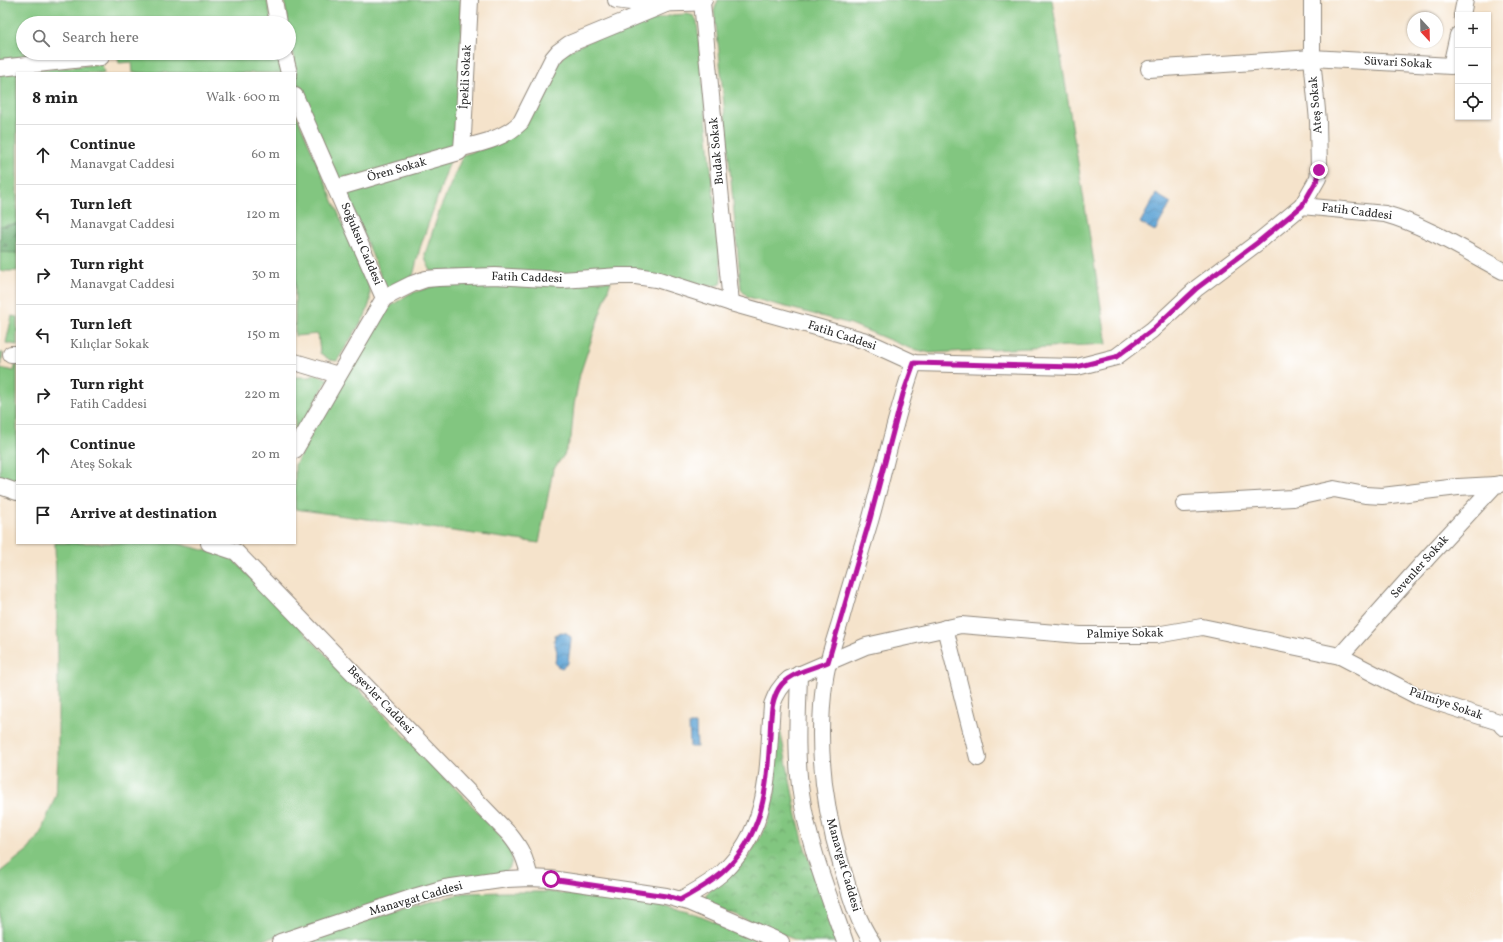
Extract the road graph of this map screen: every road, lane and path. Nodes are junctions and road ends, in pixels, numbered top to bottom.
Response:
1 (274, 0) edge
2 (470, 0) edge
3 (616, 0) edge
4 (1312, 0) edge
5 (1465, 0) edge
6 (703, 1) edge
7 (666, 4) junction
8 (1463, 12) edge
9 (277, 16) edge
10 (1455, 48) edge
11 (1312, 58) junction
12 (73, 60) edge
13 (286, 60) edge
14 (0, 68) edge
15 (1149, 69) dead end
16 (289, 72) edge
17 (296, 98) edge
18 (460, 150) junction
19 (336, 188) junction
20 (1302, 206) junction
21 (1503, 271) edge
22 (384, 298) junction
23 (731, 303) junction
24 (296, 362) edge
25 (914, 363) junction
26 (338, 374) junction
27 (296, 448) edge
28 (1499, 485) edge
29 (0, 486) edge
30 (16, 492) edge
31 (1184, 504) dead end
32 (216, 544) edge
33 (239, 547) edge
34 (945, 628) junction
35 (1340, 656) junction
36 (828, 662) junction
37 (800, 674) junction
38 (1503, 727) edge
39 (978, 758) dead end
40 (530, 878) junction
41 (680, 900) junction
42 (280, 942) edge
43 (781, 942) edge
44 (844, 942) edge
45 (872, 942) edge

1 - 9 street
2 - 18 street, İpekli Sokak
3 - 7 street
4 - 11 street, Ateş Sokak
5 - 8 street
6 - 7 street
6 - 23 street, Budak Sokak
7 - 18 street, Ören Sokak
10 - 11 street, Süvari Sokak
11 - 15 street
11 - 20 street, Ateş Sokak
12 - 14 street
13 - 16 street
17 - 19 street, Soğuksu Caddesi
18 - 19 street, Ören Sokak
19 - 22 street, Soğuksu Caddesi
20 - 21 street, Fatih Caddesi
20 - 25 street, Fatih Caddesi
22 - 23 street, Fatih Caddesi
22 - 26 street, Soğuksu Caddesi
23 - 25 street, Fatih Caddesi
24 - 26 street
25 - 36 street, Manavgat Caddesi
26 - 27 street, Soğuksu Caddesi
28 - 31 street
28 - 35 street, Sevenler Sokak
29 - 30 street
32 - 33 street, Beşevler Caddesi
33 - 40 street, Beşevler Caddesi
34 - 35 street, Palmiye Sokak
34 - 36 street, Palmiye Sokak
34 - 39 street
35 - 38 street, Palmiye Sokak
36 - 37 street
36 - 45 street, Manavgat Caddesi
37 - 41 street
37 - 44 street
40 - 41 street, Manavgat Caddesi
40 - 42 street, Manavgat Caddesi
41 - 43 street, Manavgat Caddesi

